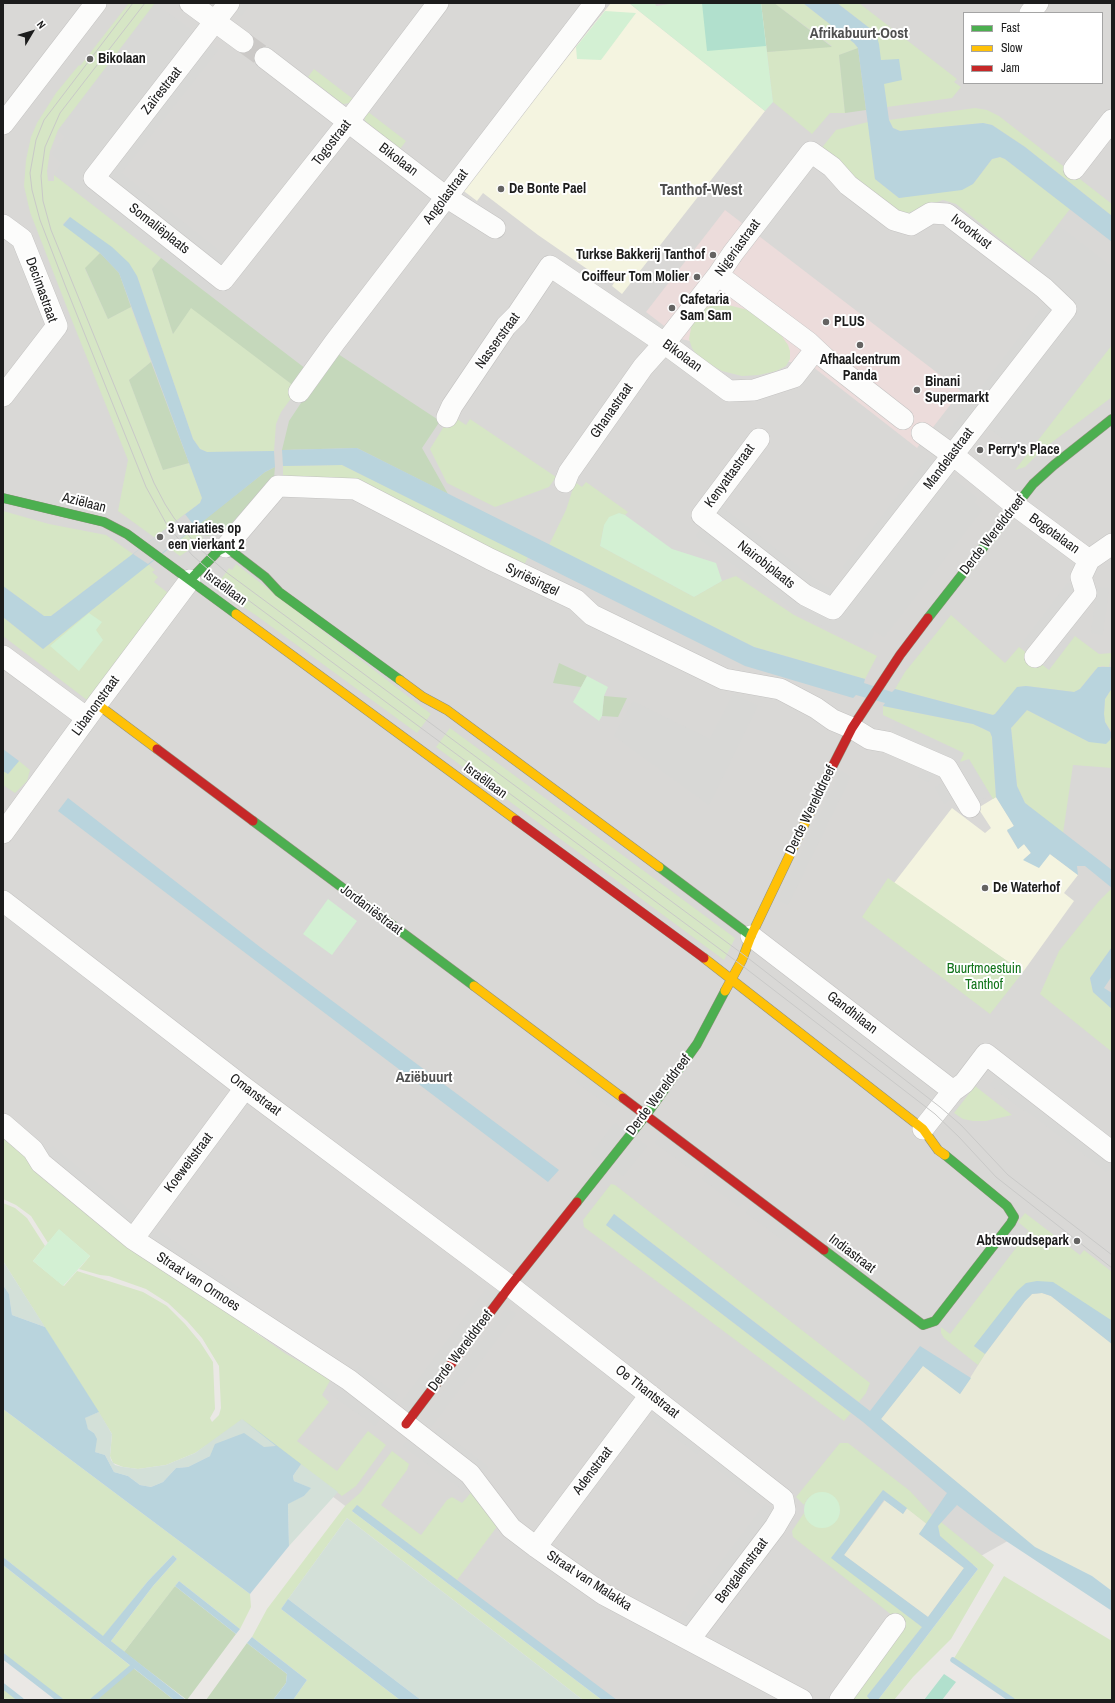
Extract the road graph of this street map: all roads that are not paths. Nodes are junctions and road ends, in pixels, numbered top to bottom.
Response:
1 (96, 3) edge
2 (190, 3) edge
3 (229, 3) edge
4 (438, 3) edge
5 (595, 3) edge
6 (1038, 3) edge
7 (1031, 12) edge
8 (215, 22) junction
9 (243, 42) tunnel mouth
10 (265, 58) tunnel mouth
11 (1112, 120) edge
12 (348, 122) junction
13 (3, 124) edge
14 (811, 152) joint
15 (1074, 169) dead end
16 (94, 178) joint
17 (446, 197) junction
18 (3, 225) edge
19 (495, 228) dead end
20 (550, 266) joint
21 (718, 276) junction
22 (224, 280) joint
23 (1066, 309) joint
24 (664, 343) junction
25 (815, 350) junction
26 (299, 392) dead end
27 (3, 396) edge
28 (447, 417) dead end
29 (903, 419) dead end
30 (1112, 419) edge
31 (922, 433) dead end
32 (759, 439) dead end
33 (953, 455) junction
34 (565, 482) dead end
35 (3, 498) edge
36 (1016, 506) junction
37 (702, 515) joint
38 (1112, 544) edge
39 (226, 547) junction
40 (1090, 560) junction
41 (190, 580) junction
42 (833, 609) joint
43 (3, 656) edge
44 (1034, 657) dead end
45 (92, 711) junction
46 (852, 728) junction
47 (970, 807) dead end
48 (3, 833) edge
49 (3, 901) edge
50 (751, 936) junction
51 (732, 979) junction
52 (245, 1088) junction
53 (953, 1091) junction
54 (646, 1114) junction
55 (3, 1124) edge
56 (923, 1129) junction
57 (1112, 1152) edge
58 (133, 1239) junction
59 (510, 1286) junction
60 (650, 1395) junction
61 (406, 1424) junction
62 (784, 1499) joint
63 (536, 1547) junction
64 (895, 1624) dead end
65 (690, 1639) junction
66 (802, 1700) edge
67 (840, 1700) edge

1 - 13 street
2 - 8 street
3 - 8 street, Zaïrestraat
4 - 12 street, Togostraat
5 - 17 street, Angolastraat
6 - 7 street
8 - 9 street
8 - 16 street, Zaïrestraat
10 - 12 street, Bikolaan
11 - 15 street
12 - 17 street, Bikolaan
12 - 22 street, Togostraat
14 - 21 street, Nigeriastraat
14 - 23 street, Ivoorkust
16 - 22 street, Somaliëplaats
17 - 19 street, Bikolaan
17 - 26 street, Angolastraat
18 - 27 street, Decimastraat
20 - 24 street, Bikolaan
20 - 28 street, Nasserstraat
21 - 24 street, Nigeriastraat
21 - 25 street
23 - 33 street, Mandelastraat
24 - 25 street, Bikolaan
24 - 34 street, Ghanastraat
25 - 29 street
30 - 36 street, Derde Werelddreef
31 - 33 street
32 - 37 street, Kenyattastraat
33 - 36 street
33 - 42 street, Mandelastraat
35 - 41 street, Aziëlaan
36 - 40 street, Bogotalaan
36 - 46 street, Derde Werelddreef
37 - 42 street, Nairobiplaats
38 - 40 street, Bogotalaan
39 - 41 street, Israëllaan
39 - 46 street, Syriësingel
39 - 50 street
40 - 44 street
41 - 45 street, Libanonstraat
41 - 51 street, Israëllaan
43 - 45 street, Jordaniëstraat
45 - 48 street, Libanonstraat
45 - 54 street, Jordaniëstraat
46 - 47 street
46 - 50 street, Derde Werelddreef
49 - 52 street, Omanstraat
50 - 51 street, Derde Werelddreef
50 - 53 street, Gandhilaan
51 - 54 street, Derde Werelddreef
51 - 56 street
52 - 58 street, Koeweitstraat
52 - 59 street, Omanstraat
53 - 56 street
53 - 57 street
54 - 56 street, Indiastraat
54 - 59 street, Derde Werelddreef
55 - 58 street, Straat van Ormoes
58 - 61 street, Straat van Ormoes
59 - 60 street, Oe Thantstraat
59 - 61 street, Derde Werelddreef
60 - 62 street, Oe Thantstraat
60 - 63 street, Adenstraat
61 - 63 street, Straat van Malakka
62 - 65 street, Bengalenstraat
63 - 65 street, Straat van Malakka
64 - 67 street
65 - 66 street, Straat van Malakka

